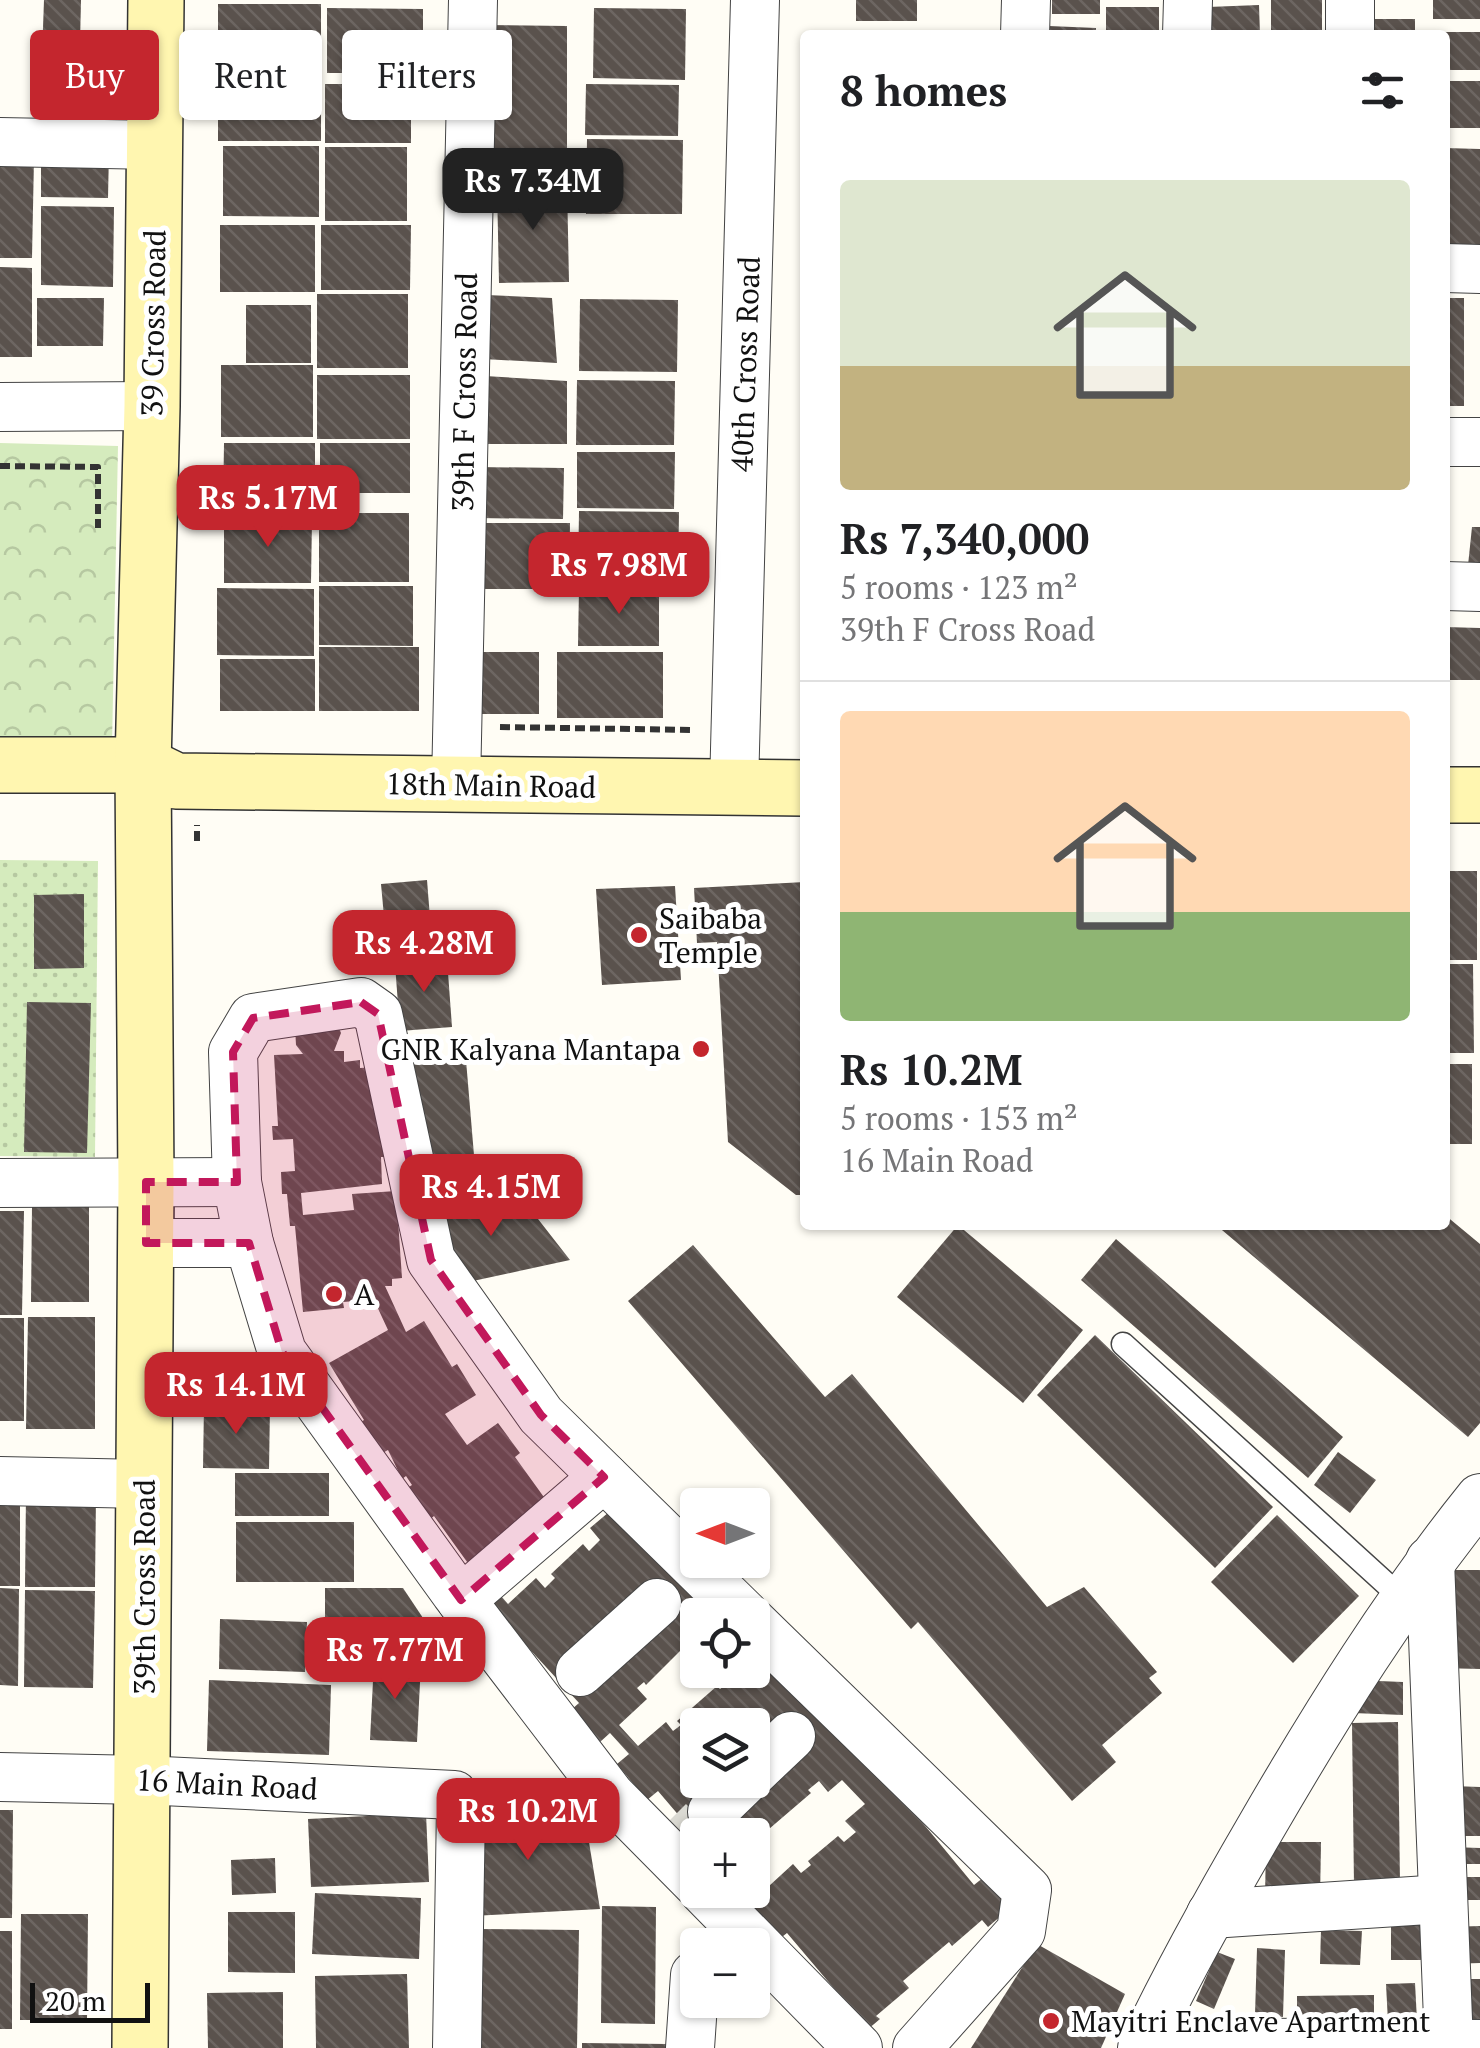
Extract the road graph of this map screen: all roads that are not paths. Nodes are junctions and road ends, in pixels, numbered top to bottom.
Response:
1 (156, 0) edge
2 (473, 0) edge
3 (755, 0) edge
4 (1026, 0) edge
5 (1188, 0) edge
6 (1350, 0) edge
7 (1025, 30) edge
8 (1187, 30) edge
9 (1350, 30) edge
10 (0, 142) edge
11 (156, 145) junction
12 (1450, 268) edge
13 (1480, 268) edge
14 (152, 406) junction
15 (0, 407) edge
16 (1450, 442) edge
17 (1480, 442) edge
18 (1450, 586) edge
19 (1480, 586) edge
20 (0, 765) edge
21 (154, 782) junction
22 (456, 785) junction
23 (734, 787) junction
24 (800, 788) edge
25 (1450, 795) edge
26 (1480, 795) edge
27 (0, 800) edge
28 (146, 1182) junction
29 (237, 1182) junction
30 (0, 1183) edge
31 (146, 1242) junction
32 (249, 1242) junction
33 (1123, 1344) dead end
34 (604, 1477) junction
35 (0, 1481) edge
36 (144, 1484) junction
37 (1480, 1498) edge
38 (1449, 1555) edge
39 (728, 1598) edge
40 (461, 1600) junction
41 (1404, 1600) junction
42 (657, 1603) dead end
43 (770, 1640) edge
44 (580, 1672) dead end
45 (791, 1736) dead end
46 (770, 1756) edge
47 (0, 1777) edge
48 (142, 1780) junction
49 (680, 1866) edge
50 (1443, 1900) junction
51 (722, 1908) edge
52 (1211, 1914) junction
53 (692, 2018) edge
54 (1464, 2044) edge
55 (1143, 2045) edge
56 (140, 2048) edge
57 (456, 2048) edge
58 (690, 2048) edge
59 (858, 2048) edge
60 (917, 2048) edge

1 - 11 street, 39 Cross Road
2 - 22 street, 39th F Cross Road
3 - 23 street, 40th Cross Road
4 - 7 street
5 - 8 street
6 - 9 street
10 - 11 street
11 - 14 street, 39 Cross Road
12 - 13 street
14 - 15 street
14 - 21 street, 39 Cross Road
16 - 17 street
18 - 19 street
20 - 21 street, 18th Main Road
21 - 22 street, 18th Main Road
21 - 27 street, 18th Main Road
21 - 28 street, 39th Cross Road
22 - 23 street, 18th Main Road
23 - 24 street, 18th Main Road
25 - 26 street
28 - 29 street
28 - 30 street
28 - 31 street, 39th Cross Road
29 - 32 street
29 - 34 street
31 - 32 street
31 - 36 street, 39th Cross Road
32 - 40 street
33 - 41 lane
34 - 39 street
34 - 40 street
35 - 36 street
36 - 48 street, 39th Cross Road
37 - 38 street
38 - 41 street
38 - 50 street
40 - 49 street
41 - 52 street
42 - 44 street
43 - 60 street
45 - 46 street
47 - 48 street, 16 Main Road
48 - 56 street, 39th Cross Road
48 - 57 street, 16 Main Road
50 - 52 street
50 - 54 street
51 - 59 street
52 - 55 street
53 - 58 street
54 - 55 street

